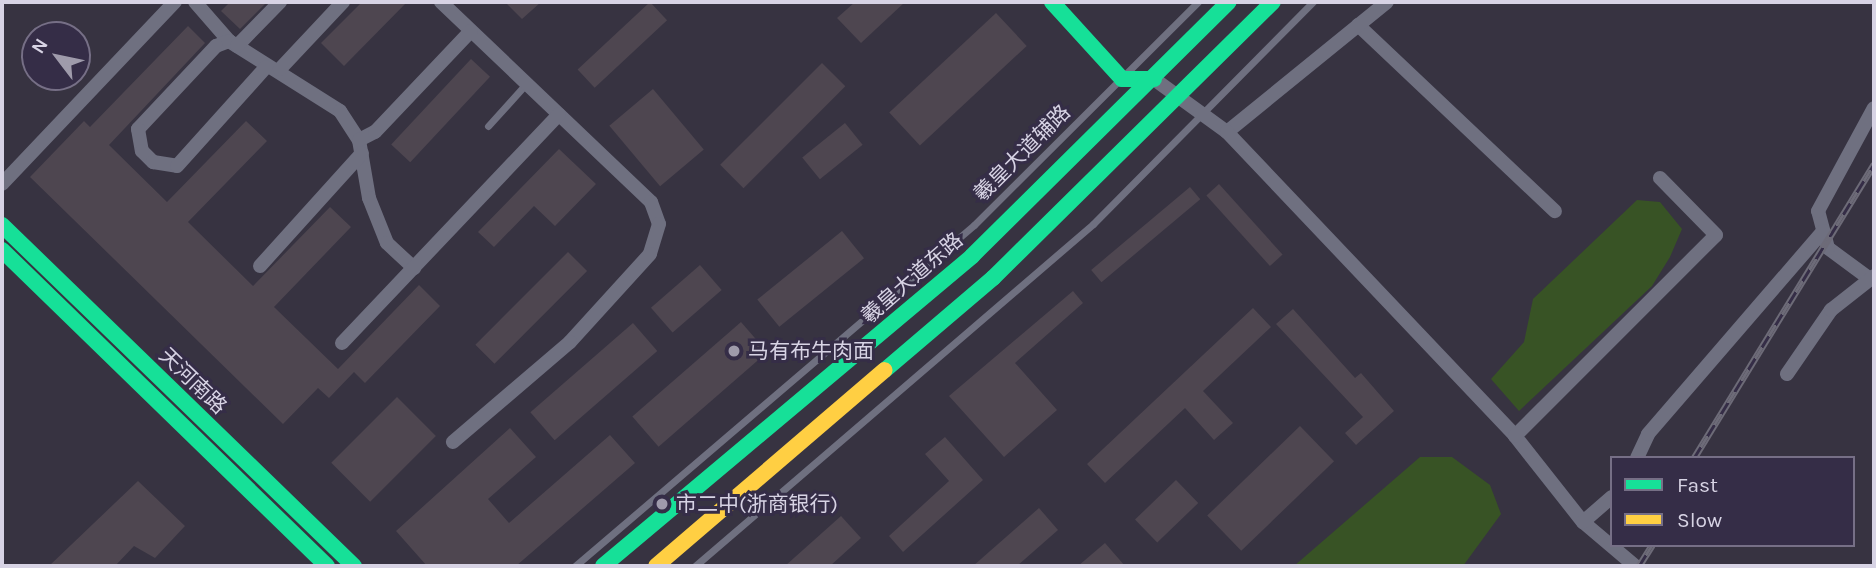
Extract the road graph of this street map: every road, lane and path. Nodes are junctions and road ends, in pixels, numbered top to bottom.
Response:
1 (175, 2) edge
2 (195, 2) edge
3 (280, 2) edge
4 (343, 2) edge
5 (441, 2) edge
6 (1052, 2) edge
7 (1198, 2) edge
8 (1229, 2) edge
9 (1273, 2) edge
10 (1312, 2) edge
11 (1387, 2) edge
12 (1358, 25) junction
13 (471, 30) junction
14 (233, 43) junction
15 (273, 68) junction
16 (1122, 79) junction
17 (1154, 79) junction
18 (527, 83) junction
19 (1178, 97) junction
20 (1874, 108) edge
21 (559, 114) junction
22 (1203, 116) junction
23 (488, 126) dead end
24 (1227, 132) junction
25 (360, 146) junction
26 (1660, 178) dead end
27 (2, 184) edge
28 (1556, 211) dead end
29 (2, 225) edge
30 (1824, 231) junction
31 (2, 250) edge
32 (260, 266) dead end
33 (414, 268) junction
34 (1872, 278) edge
35 (342, 343) dead end
36 (1787, 374) dead end
37 (1514, 436) junction
38 (453, 442) dead end
39 (1638, 456) edge
40 (1610, 499) edge
41 (1583, 522) junction
42 (1610, 545) edge
43 (1613, 547) edge
44 (327, 566) edge
45 (354, 566) edge
46 (575, 566) edge
47 (603, 566) edge
48 (656, 566) edge
49 (695, 566) edge
50 (1635, 566) edge

1 - 27 street
2 - 14 street
3 - 14 street
4 - 15 street
5 - 13 street
6 - 16 main road
7 - 16 lane, 羲皇大道辅路
8 - 17 main road, 羲皇大道东路
9 - 19 main road
10 - 22 lane
11 - 12 street
12 - 24 street
12 - 28 street
13 - 18 street
13 - 25 street
14 - 15 street
14 - 15 street
15 - 25 street
16 - 17 main road
16 - 46 lane, 羲皇大道辅路
17 - 19 street
17 - 47 main road, 羲皇大道东路
18 - 21 street
18 - 23 lane
19 - 22 street
19 - 48 main road
20 - 30 street
21 - 33 street
21 - 38 street
22 - 24 street
22 - 49 lane
24 - 37 street
25 - 32 street
25 - 33 street
26 - 37 street
29 - 45 main road, 天河南路
30 - 34 street
30 - 39 street
31 - 44 main road, 天河南路
33 - 35 street
34 - 36 street
37 - 41 street
40 - 41 street
41 - 42 street
43 - 50 street

